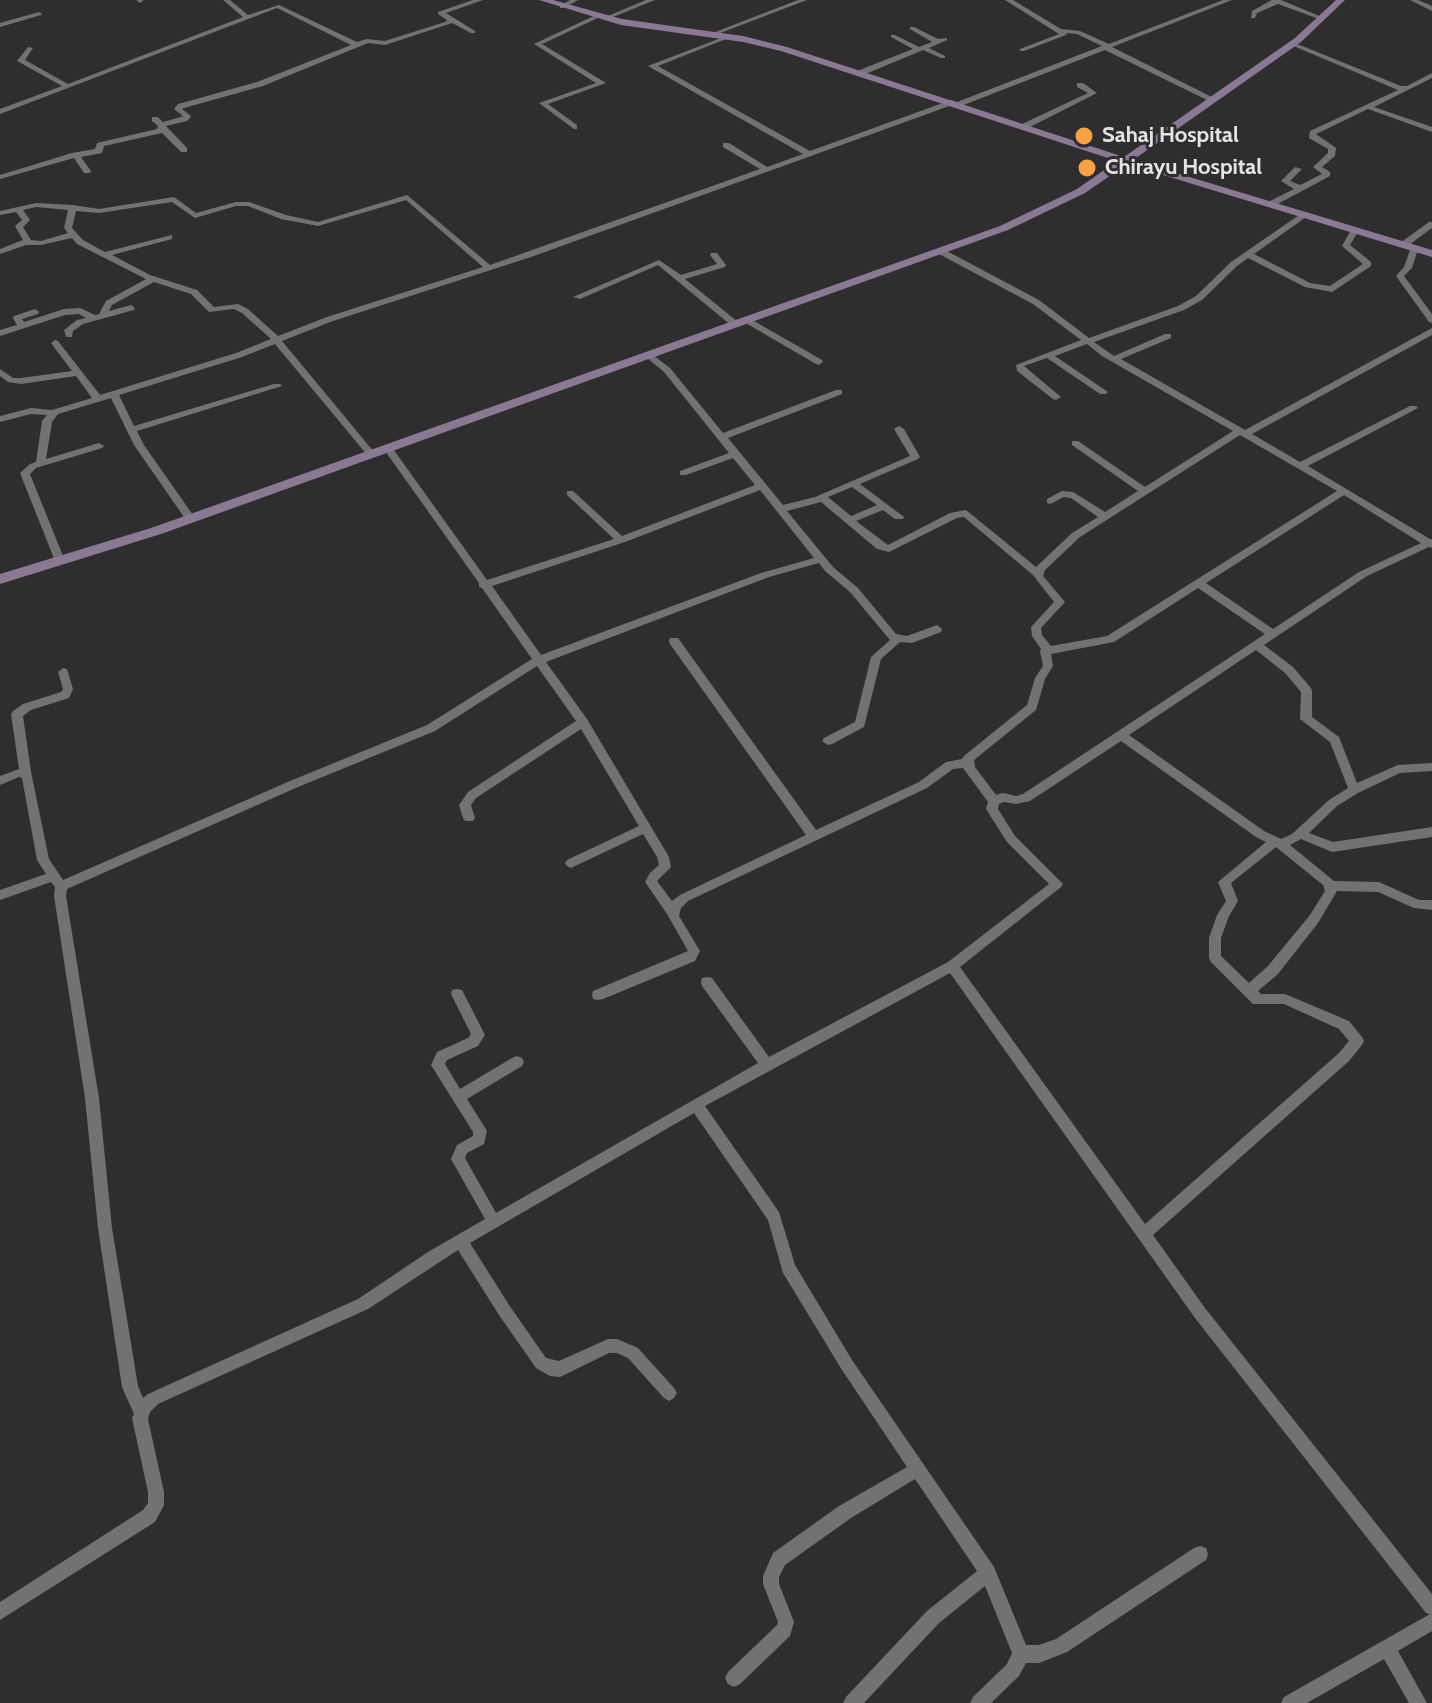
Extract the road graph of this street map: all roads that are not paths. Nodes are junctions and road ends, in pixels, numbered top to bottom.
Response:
1 (226, 0) edge
2 (480, 0) edge
3 (543, 0) edge
4 (575, 0) edge
5 (652, 0) edge
6 (802, 0) edge
7 (1008, 0) edge
8 (1229, 0) edge
9 (1341, 0) edge
10 (1413, 0) edge
11 (1277, 1) edge
12 (278, 3) edge
13 (562, 7) junction
14 (1432, 9) edge
15 (39, 14) dead end
16 (247, 17) junction
17 (602, 17) junction
18 (1253, 17) dead end
19 (1321, 18) junction
20 (452, 20) junction
21 (0, 25) edge
22 (912, 28) dead end
23 (1061, 31) junction
24 (473, 32) dead end
25 (713, 34) junction
26 (893, 36) dead end
27 (728, 37) junction
28 (1293, 44) junction
29 (357, 45) junction
30 (1106, 47) junction
31 (30, 48) dead end
32 (922, 49) junction
33 (1022, 50) dead end
34 (943, 57) dead end
35 (860, 73) junction
36 (1432, 75) edge
37 (1417, 83) junction
38 (1080, 85) dead end
39 (67, 86) junction
40 (1405, 89) junction
41 (1432, 90) edge
42 (1214, 100) junction
43 (956, 103) junction
44 (1368, 107) junction
45 (0, 112) edge
46 (160, 124) junction
47 (1025, 126) junction
48 (574, 127) dead end
49 (1432, 130) edge
50 (726, 145) dead end
51 (184, 150) dead end
52 (807, 153) junction
53 (75, 155) junction
54 (1124, 160) junction
55 (765, 169) junction
56 (1298, 169) dead end
57 (87, 171) dead end
58 (0, 177) edge
59 (1299, 188) junction
60 (1271, 204) junction
61 (73, 207) junction
62 (18, 208) junction
63 (0, 213) edge
64 (1305, 215) junction
65 (1432, 224) edge
66 (1355, 230) junction
67 (72, 235) junction
68 (169, 237) dead end
69 (28, 242) junction
70 (1408, 247) junction
71 (940, 251) junction
72 (0, 252) edge
73 (1432, 254) edge
74 (104, 255) junction
75 (714, 255) dead end
76 (1249, 255) junction
77 (489, 268) junction
78 (681, 278) junction
79 (153, 279) junction
80 (577, 297) dead end
81 (131, 308) dead end
82 (35, 312) dead end
83 (98, 317) junction
84 (1432, 320) edge
85 (741, 322) junction
86 (21, 324) junction
87 (1432, 331) edge
88 (0, 333) edge
89 (69, 335) dead end
90 (1168, 336) dead end
91 (277, 340) junction
92 (1084, 341) junction
93 (55, 343) dead end
94 (649, 355) junction
95 (1048, 355) junction
96 (1114, 359) junction
97 (819, 362) dead end
98 (0, 372) edge
99 (77, 373) junction
100 (277, 386) dead end
101 (839, 392) dead end
102 (1103, 392) dead end
103 (114, 394) junction
104 (1056, 397) dead end
105 (98, 399) junction
106 (1413, 408) dead end
107 (52, 413) junction
108 (0, 419) edge
109 (899, 429) dead end
110 (130, 430) junction
111 (1242, 432) junction
112 (722, 437) junction
113 (1075, 443) dead end
114 (99, 446) dead end
115 (388, 448) junction
116 (371, 454) junction
117 (735, 454) junction
118 (40, 464) junction
119 (1300, 466) junction
120 (683, 473) dead end
121 (853, 483) junction
122 (762, 486) junction
123 (1344, 491) junction
124 (1145, 492) junction
125 (570, 493) dead end
126 (820, 497) junction
127 (1050, 501) dead end
128 (884, 506) junction
129 (781, 509) junction
130 (899, 517) dead end
131 (1105, 517) junction
132 (190, 518) junction
133 (850, 520) junction
134 (621, 540) junction
135 (1431, 544) edge
136 (821, 559) junction
137 (60, 561) junction
138 (1037, 573) junction
139 (0, 579) edge
140 (1198, 583) junction
141 (483, 585) junction
142 (937, 629) dead end
143 (1272, 633) junction
144 (896, 640) junction
145 (674, 641) dead end
146 (1256, 645) junction
147 (1048, 650) junction
148 (537, 661) junction
149 (63, 672) dead end
150 (583, 722) junction
151 (1121, 735) junction
152 (828, 741) dead end
153 (968, 763) junction
154 (1432, 767) edge
155 (25, 773) junction
156 (0, 781) edge
157 (1354, 790) junction
158 (994, 801) junction
159 (469, 818) dead end
160 (646, 828) junction
161 (1432, 832) edge
162 (1300, 834) junction
163 (813, 835) junction
164 (1278, 843) junction
165 (571, 863) dead end
166 (57, 881) junction
167 (1332, 886) junction
168 (0, 895) edge
169 (1432, 905) edge
170 (672, 911) junction
171 (952, 966) junction
172 (707, 982) dead end
173 (1248, 992) junction
174 (457, 994) dead end
175 (598, 995) dead end
176 (517, 1062) dead end
177 (766, 1064) junction
178 (458, 1097) junction
179 (696, 1105) junction
180 (494, 1222) junction
181 (1144, 1234) junction
182 (461, 1241) junction
183 (669, 1393) dead end
184 (142, 1414) junction
185 (916, 1470) junction
186 (1200, 1554) dead end
187 (988, 1573) junction
188 (1432, 1607) edge
189 (0, 1612) edge
190 (1432, 1622) edge
191 (1387, 1647) junction
192 (1021, 1654) junction
193 (734, 1678) dead end
194 (852, 1703) edge
195 (979, 1703) edge
196 (1290, 1703) edge
197 (1418, 1703) edge

1 - 16 street
2 - 20 street
3 - 13 street
4 - 13 street
5 - 17 street
6 - 25 street
7 - 23 street
8 - 30 street
9 - 19 street
10 - 14 street
11 - 18 street
11 - 19 street
12 - 16 street
12 - 29 street
13 - 17 street
15 - 21 street
16 - 39 street
17 - 25 street
17 - 48 street
19 - 28 street
20 - 24 street
20 - 29 street
22 - 32 street
23 - 30 street
23 - 33 street
25 - 27 street
26 - 32 street
27 - 35 street
27 - 52 street
28 - 40 street
28 - 42 street
29 - 46 street
30 - 42 street
30 - 43 street
31 - 39 street
32 - 34 street
32 - 35 street
35 - 43 street
36 - 37 street
37 - 40 street
37 - 41 street
38 - 47 street
39 - 45 street
40 - 44 street
42 - 54 street
43 - 47 street
43 - 52 street
44 - 49 street
44 - 59 street
46 - 51 street
46 - 53 street
47 - 54 street
50 - 55 street
52 - 55 street
53 - 57 street
53 - 58 street
54 - 60 street
54 - 71 street
55 - 77 street
56 - 59 street
59 - 60 street
60 - 64 street
61 - 62 street
61 - 67 street
61 - 77 street
62 - 63 street
62 - 69 street
64 - 66 street
64 - 76 street
65 - 70 street
66 - 70 street
66 - 76 street
67 - 69 street
67 - 74 street
68 - 74 street
69 - 72 street
70 - 73 street
70 - 84 street
71 - 85 street
71 - 92 street
74 - 79 street
75 - 78 street
76 - 92 street
77 - 91 street
78 - 80 street
78 - 85 street
79 - 83 street
79 - 91 street
81 - 83 street
82 - 86 street
83 - 86 street
83 - 89 street
85 - 94 street
85 - 97 street
86 - 88 street
87 - 111 street
90 - 96 street
91 - 103 street
91 - 116 street
92 - 95 street
92 - 96 street
93 - 99 street
94 - 112 street
94 - 115 street
95 - 102 street
95 - 104 street
96 - 111 street
98 - 99 street
99 - 105 street
100 - 110 street
101 - 112 street
103 - 105 street
103 - 110 street
105 - 107 street
106 - 119 street
107 - 108 street
107 - 118 street
109 - 121 street
110 - 132 street
111 - 119 street
111 - 124 street
112 - 117 street
113 - 124 street
114 - 118 street
115 - 116 street
115 - 141 street
116 - 132 street
117 - 120 street
117 - 122 street
118 - 137 street
119 - 123 street
121 - 126 street
121 - 128 street
122 - 129 street
122 - 134 street
123 - 135 street
123 - 140 street
124 - 131 street
125 - 134 street
126 - 129 street
126 - 133 street
127 - 131 street
128 - 130 street
128 - 133 street
129 - 136 street
131 - 138 street
132 - 137 street
133 - 138 street
134 - 141 street
135 - 143 street
136 - 144 street
136 - 148 street
137 - 139 street
138 - 147 street
140 - 143 street
140 - 147 street
141 - 148 street
142 - 144 street
143 - 146 street
144 - 152 street
145 - 163 street
146 - 151 street
146 - 157 street
147 - 153 street
148 - 150 street
148 - 166 street
149 - 155 street
150 - 159 street
150 - 160 street
151 - 158 street
151 - 164 street
153 - 158 street
153 - 163 street
154 - 157 street
155 - 156 street
155 - 166 street
157 - 162 street
158 - 171 street
160 - 165 street
160 - 170 street
161 - 162 street
162 - 164 street
163 - 170 street
164 - 167 street
164 - 173 street
166 - 168 street
166 - 184 street
167 - 169 street
167 - 173 street
170 - 175 street
171 - 177 street
171 - 181 street
172 - 177 street
173 - 181 street
174 - 178 street
176 - 178 street
177 - 179 street
178 - 180 street
179 - 180 street
179 - 185 street
180 - 182 street
181 - 188 street
182 - 183 street
182 - 184 street
184 - 189 street
185 - 187 street
185 - 193 street
186 - 192 street
187 - 192 street
187 - 194 street
190 - 191 street
191 - 196 street
191 - 197 street
192 - 195 street

